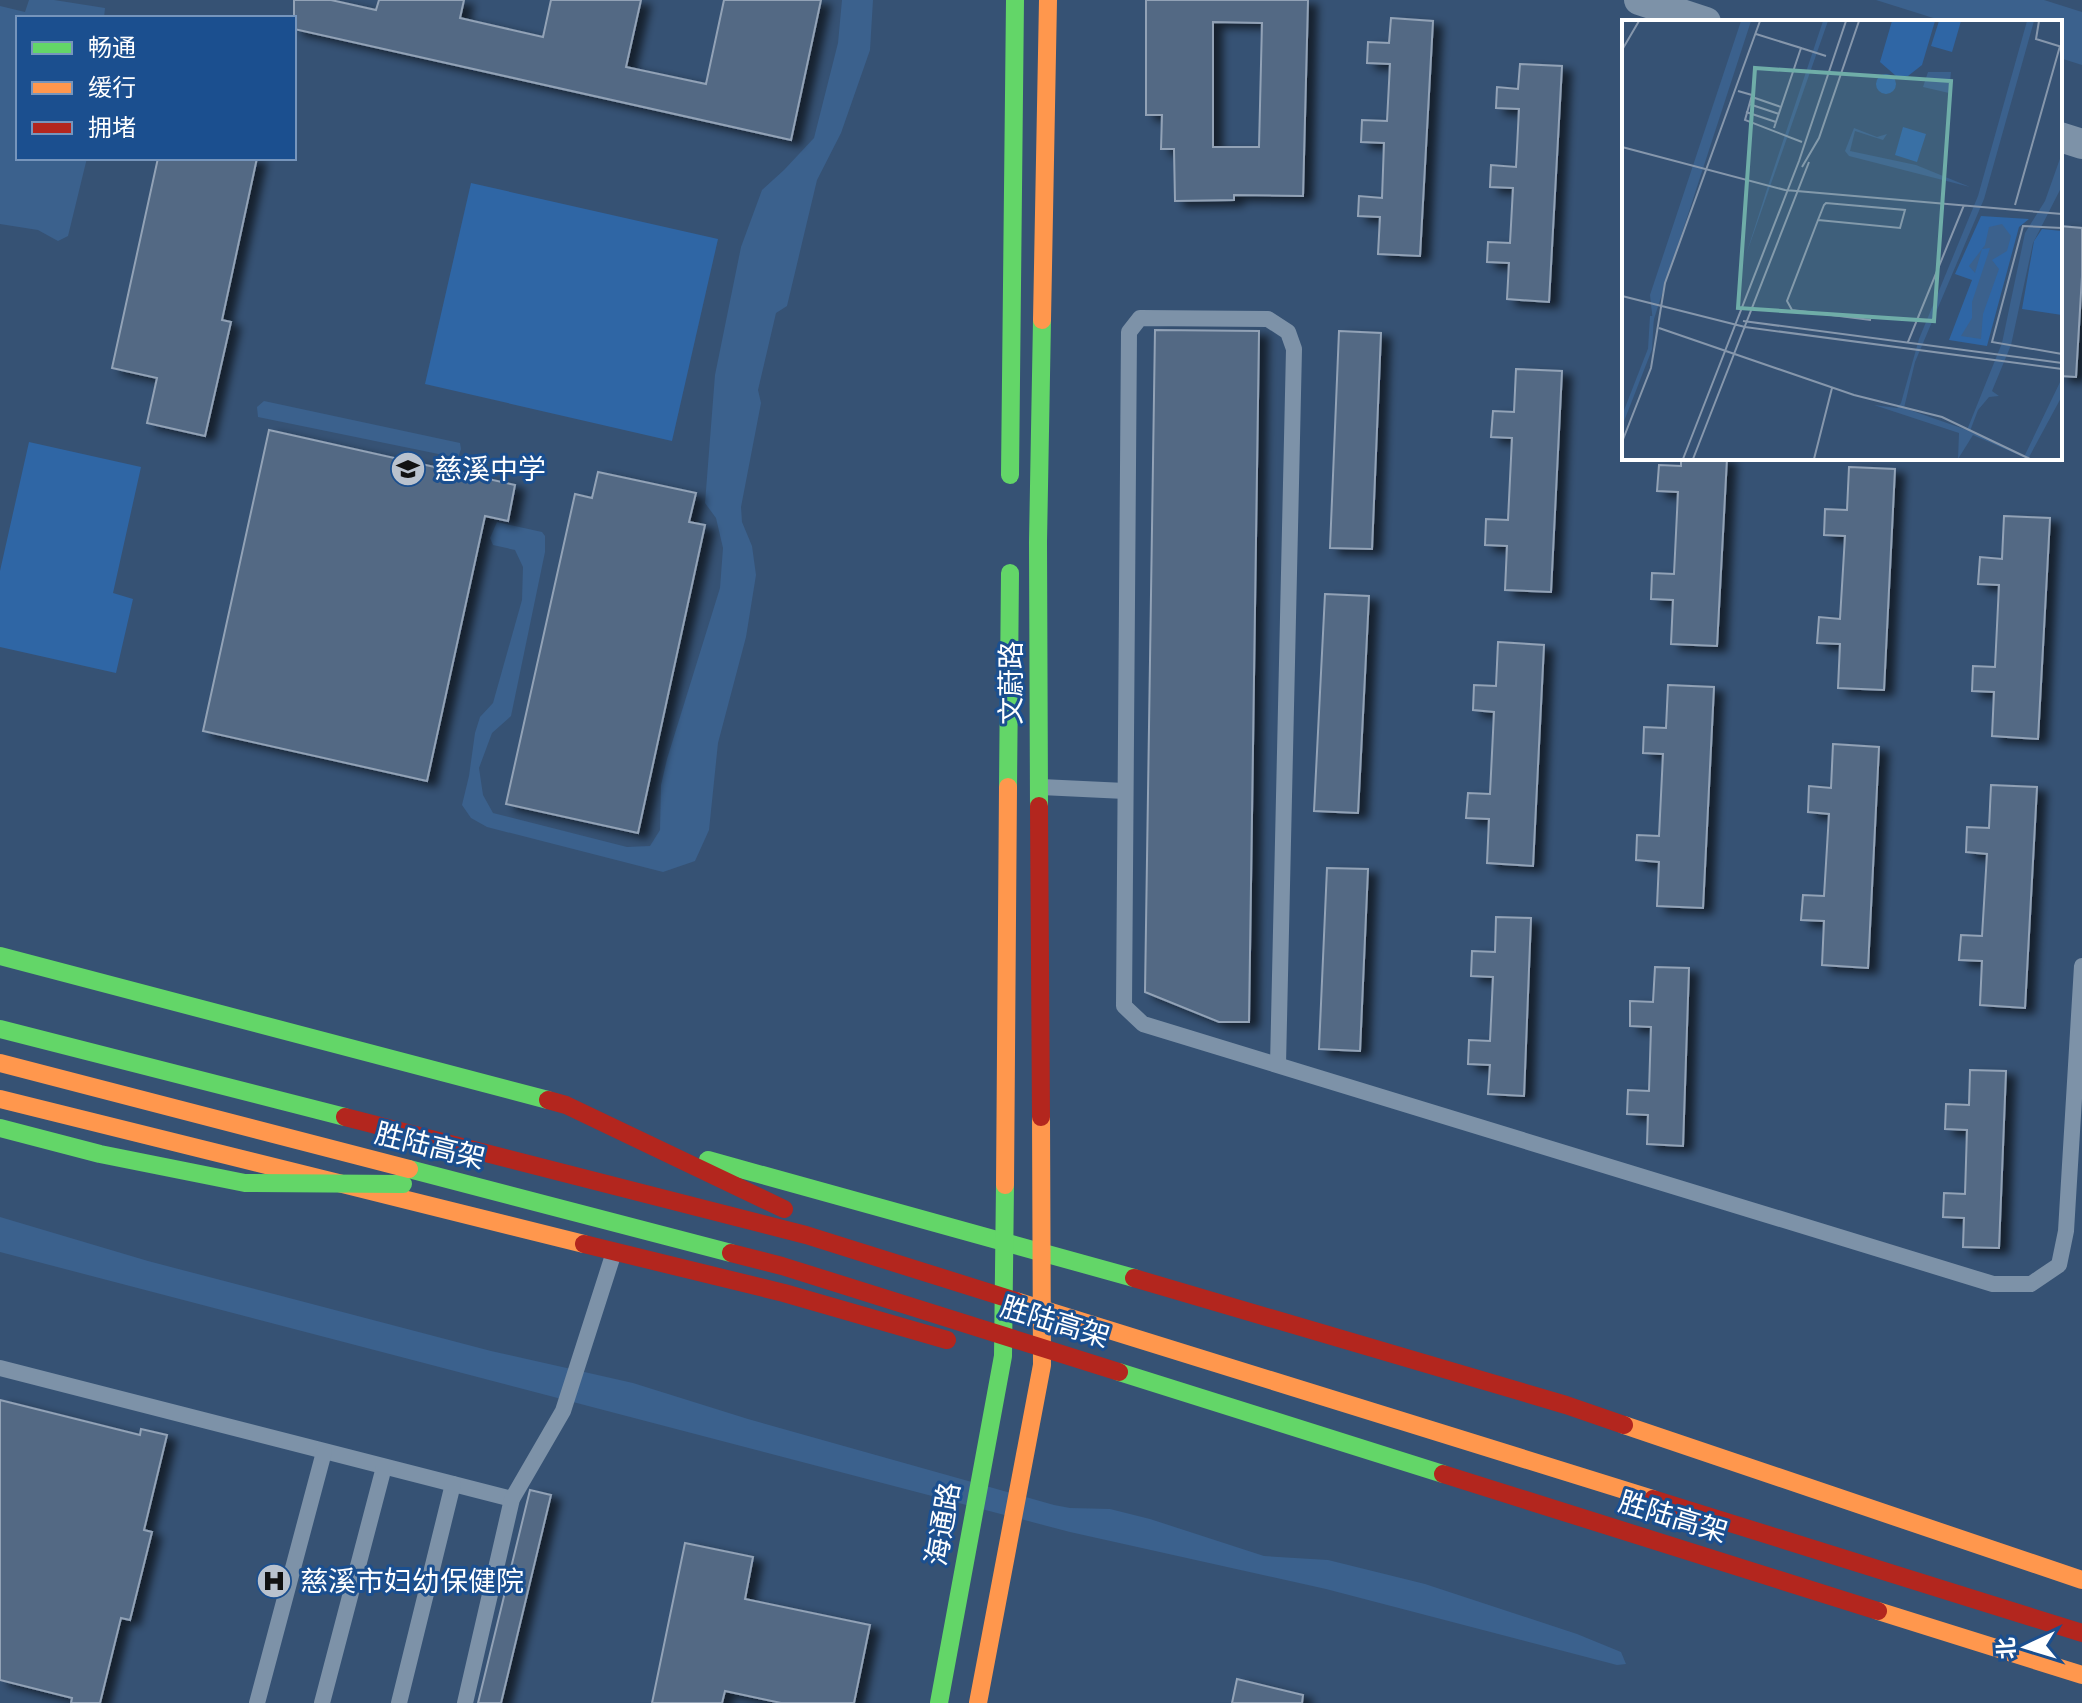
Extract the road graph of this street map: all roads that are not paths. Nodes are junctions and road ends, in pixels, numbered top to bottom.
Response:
1 (1015, 0) edge
2 (1048, 0) edge
3 (1639, 0) edge
4 (1700, 20) edge
5 (2062, 138) edge
6 (2082, 144) edge
7 (1010, 488) dead end
8 (1010, 551) dead end
9 (1039, 787) junction
10 (1125, 791) junction
11 (0, 956) edge
12 (2082, 966) edge
13 (0, 1029) edge
14 (213, 1030) dead end
15 (0, 1063) edge
16 (1278, 1065) junction
17 (0, 1099) edge
18 (0, 1128) edge
19 (469, 1184) junction
20 (1004, 1243) junction
21 (614, 1251) junction
22 (1041, 1251) junction
23 (898, 1263) junction
24 (959, 1343) dead end
25 (996, 1354) junction
26 (1042, 1365) junction
27 (0, 1368) edge
28 (324, 1452) junction
29 (384, 1467) junction
30 (453, 1484) junction
31 (512, 1499) junction
32 (2082, 1580) edge
33 (2082, 1633) edge
34 (2082, 1665) edge
35 (2082, 1675) edge
36 (257, 1703) edge
37 (322, 1703) edge
38 (399, 1703) edge
39 (465, 1703) edge
40 (939, 1703) edge
41 (978, 1703) edge

1 - 7 main road
2 - 9 main road, 文蔚路
3 - 4 street
5 - 6 street
8 - 20 main road, 文蔚路
9 - 10 lane
9 - 22 main road, 文蔚路
10 - 16 lane
10 - 16 lane
11 - 23 main road, bridge
12 - 16 lane
13 - 23 main road, 胜陆高架, bridge
14 - 20 main road
15 - 19 main road, 胜陆高架, bridge
17 - 21 main road
18 - 19 main road, bridge
19 - 35 main road, 胜陆高架, bridge
20 - 22 main road
20 - 25 main road, 文蔚路
21 - 24 main road
21 - 31 lane
22 - 26 main road, 文蔚路
22 - 32 main road
23 - 33 main road, 胜陆高架, bridge
25 - 26 main road
25 - 40 main road, 海通路
26 - 34 main road
26 - 41 main road
27 - 28 lane
28 - 29 lane
28 - 36 lane
29 - 30 lane
29 - 37 lane
30 - 31 lane
30 - 38 lane
31 - 39 lane

